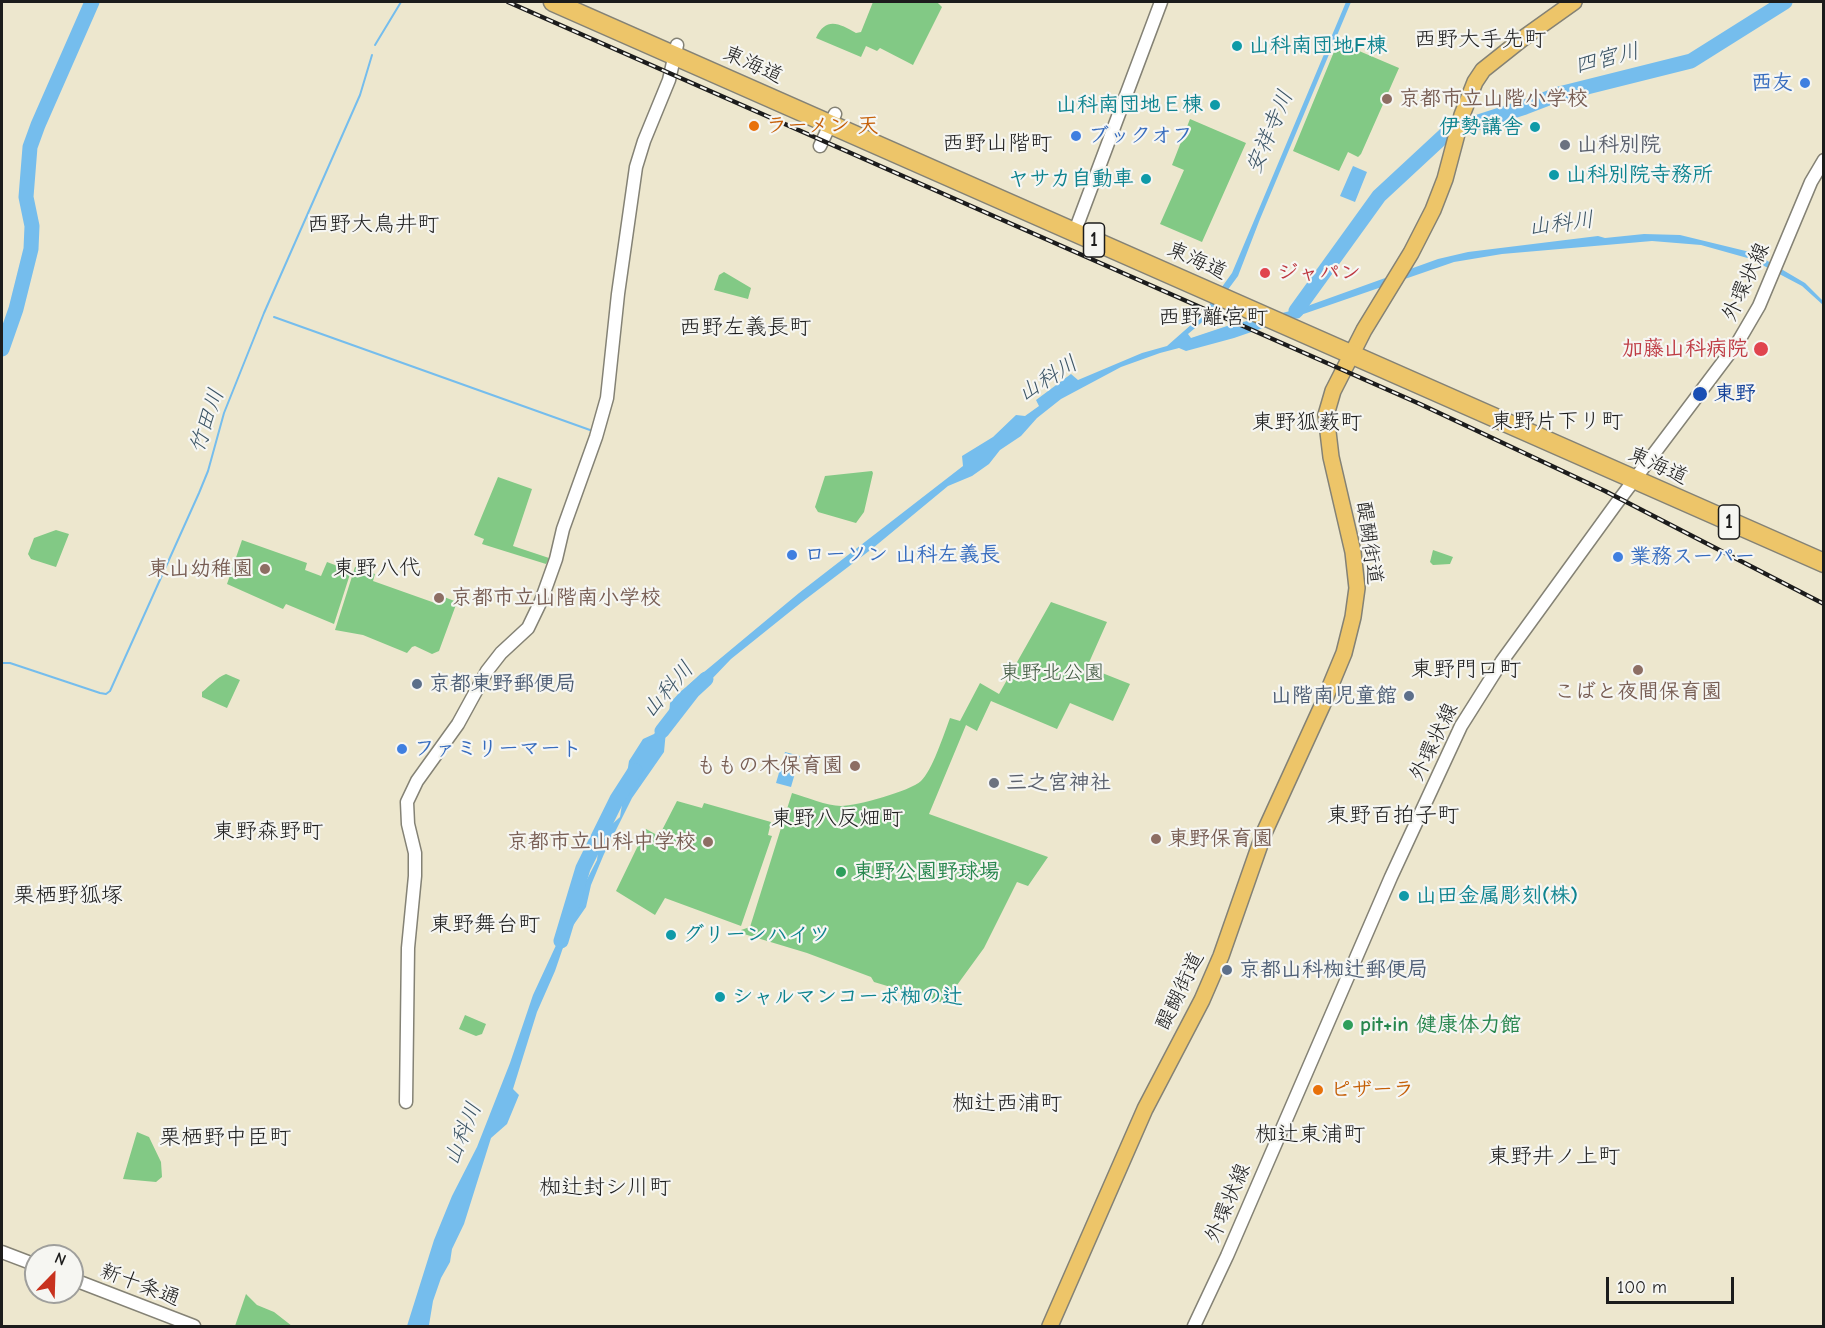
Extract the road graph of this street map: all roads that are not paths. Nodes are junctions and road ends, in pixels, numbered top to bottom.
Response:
1 (553, 2) edge
2 (579, 2) edge
3 (1161, 2) edge
4 (1574, 2) edge
5 (676, 50) junction
6 (833, 119) junction
7 (820, 146) dead end
8 (1824, 160) edge
9 (1076, 227) junction
10 (1354, 350) junction
11 (1638, 476) junction
12 (1824, 551) edge
13 (1824, 563) edge
14 (406, 1102) dead end
15 (2, 1251) edge
16 (24, 1260) edge
17 (84, 1284) edge
18 (194, 1326) edge
19 (1050, 1326) edge
20 (1194, 1326) edge

1 - 5 highway, 東海道 / 1
2 - 5 highway, 東海道 / 1
3 - 9 street
4 - 10 main road, 醍醐街道
5 - 6 highway, 東海道 / 1
5 - 14 street
6 - 7 street
6 - 9 highway, 東海道 / 1
8 - 11 street, 外環状線
9 - 10 highway, 東海道 / 1
10 - 11 highway, 東海道 / 1
10 - 19 main road, 醍醐街道
11 - 12 highway, 東海道 / 1
11 - 13 highway, 東海道 / 1
11 - 20 street, 外環状線
15 - 16 street
17 - 18 street, 新十条通

